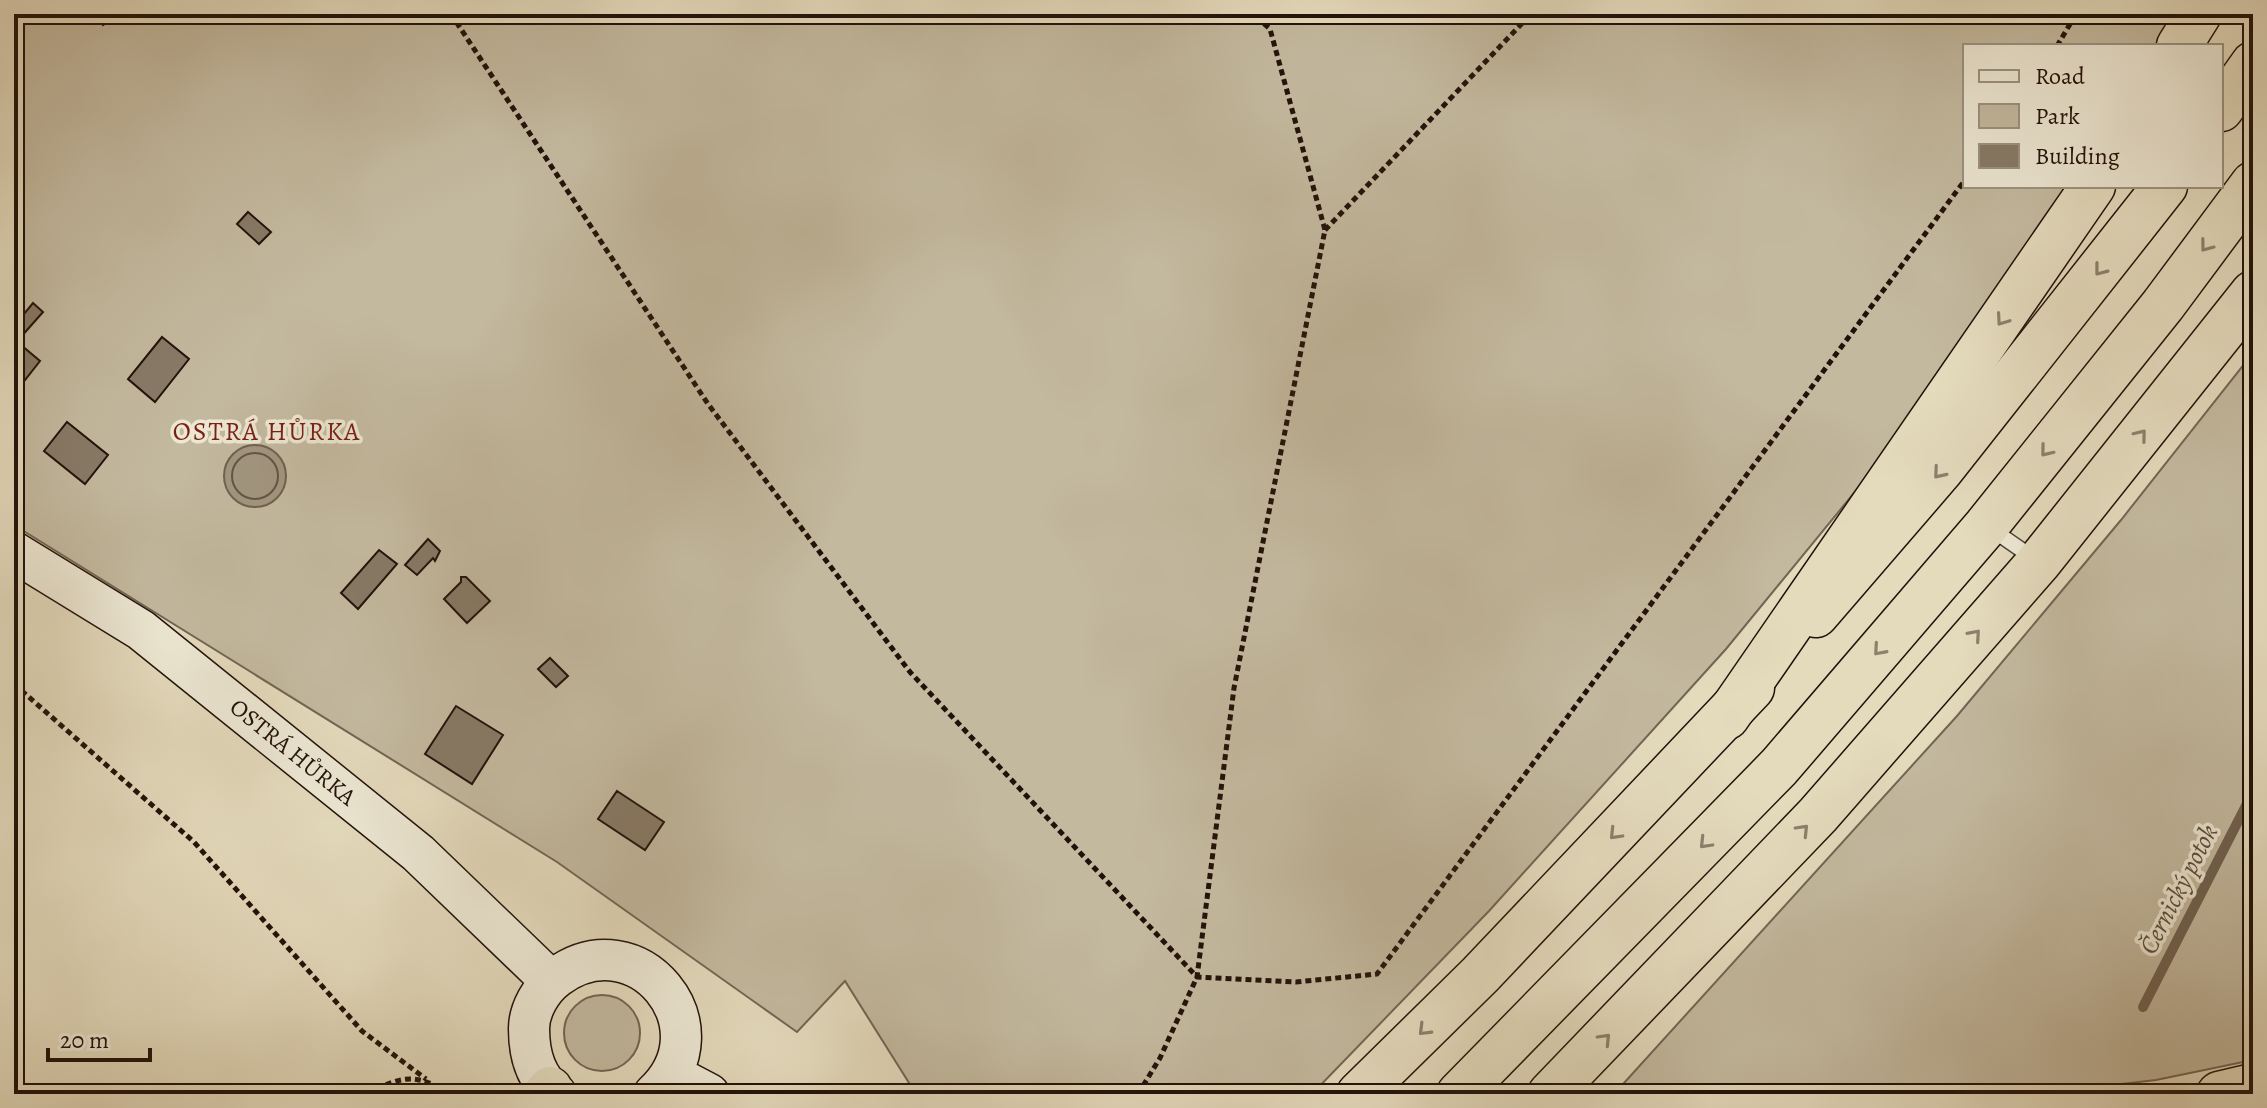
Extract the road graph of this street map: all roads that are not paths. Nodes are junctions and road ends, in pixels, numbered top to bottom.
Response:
1 (2199, 14) edge
2 (2180, 44) edge
3 (2253, 64) edge
4 (2223, 106) edge
5 (2253, 184) edge
6 (2092, 188) edge
7 (2163, 188) edge
8 (2253, 293) edge
9 (1986, 526) junction
10 (14, 552) edge
11 (2039, 562) junction
12 (1727, 717) junction
13 (551, 981) junction
14 (662, 1084) edge
15 (2253, 1086) edge
16 (550, 1092) edge
17 (709, 1094) edge
18 (1359, 1094) edge
19 (1459, 1094) edge
20 (1550, 1094) edge
21 (2219, 1094) edge

1 - 2 highway
3 - 4 highway
5 -> 9 highway
6 -> 12 highway
7 -> 12 highway
11 -> 8 highway
9 - 11 lane
9 -> 19 highway
10 - 13 main road, OSTRÁ HŮRKA
20 -> 11 highway
12 -> 18 highway
13 - 14 main road
13 - 16 main road
14 - 17 main road
15 - 21 highway

